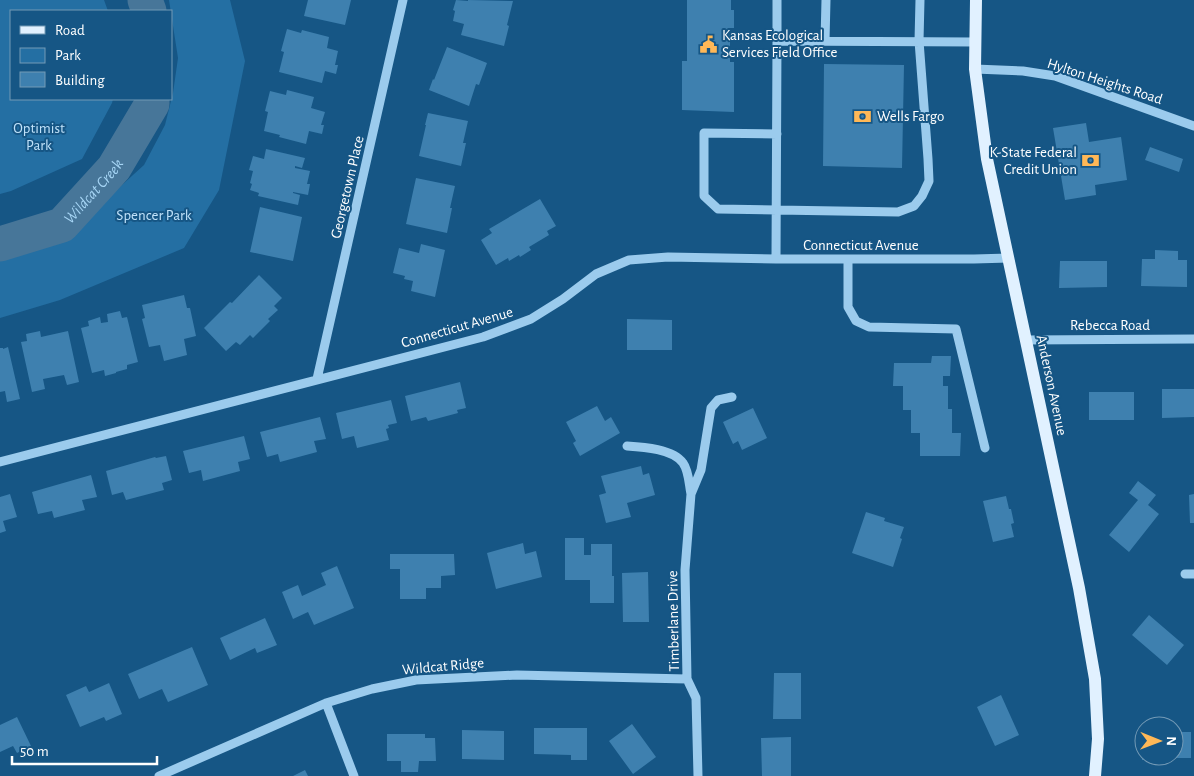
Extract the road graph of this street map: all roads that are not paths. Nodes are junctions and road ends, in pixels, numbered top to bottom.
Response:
1 (403, 0) edge
2 (777, 0) edge
3 (826, 0) edge
4 (920, 0) edge
5 (976, 0) edge
6 (777, 41) junction
7 (825, 41) junction
8 (919, 42) junction
9 (975, 42) junction
10 (975, 69) junction
11 (1194, 126) edge
12 (776, 134) junction
13 (776, 211) junction
14 (1009, 258) junction
15 (776, 259) junction
16 (848, 259) junction
17 (1194, 338) edge
18 (1025, 340) junction
19 (317, 379) junction
20 (732, 397) dead end
21 (627, 446) dead end
22 (985, 448) dead end
23 (0, 462) edge
24 (691, 494) junction
25 (687, 679) junction
26 (326, 703) junction
27 (159, 776) edge
28 (354, 776) edge
29 (698, 776) edge
30 (1095, 776) edge

1 - 19 street, Georgetown Place
2 - 6 street
3 - 7 street
4 - 8 street
5 - 9 main road, Anderson Avenue
6 - 7 street
6 - 12 street
7 - 8 street
8 - 9 street
8 - 13 street
9 - 10 main road, Anderson Avenue
10 - 11 street, Hylton Heights Road
10 - 14 main road, Anderson Avenue
12 - 13 street
12 - 13 street
13 - 15 street
14 - 16 street, Connecticut Avenue
14 - 18 main road, Anderson Avenue
15 - 16 street, Connecticut Avenue
15 - 19 street, Connecticut Avenue
16 - 22 street
17 - 18 street, Rebecca Road
18 - 30 main road, Anderson Avenue
19 - 23 street, Connecticut Avenue
20 - 24 street
21 - 24 street
24 - 25 street, Timberlane Drive
25 - 26 street, Wildcat Ridge
25 - 29 street, Timberlane Drive
26 - 27 street, Wildcat Ridge
26 - 28 street

